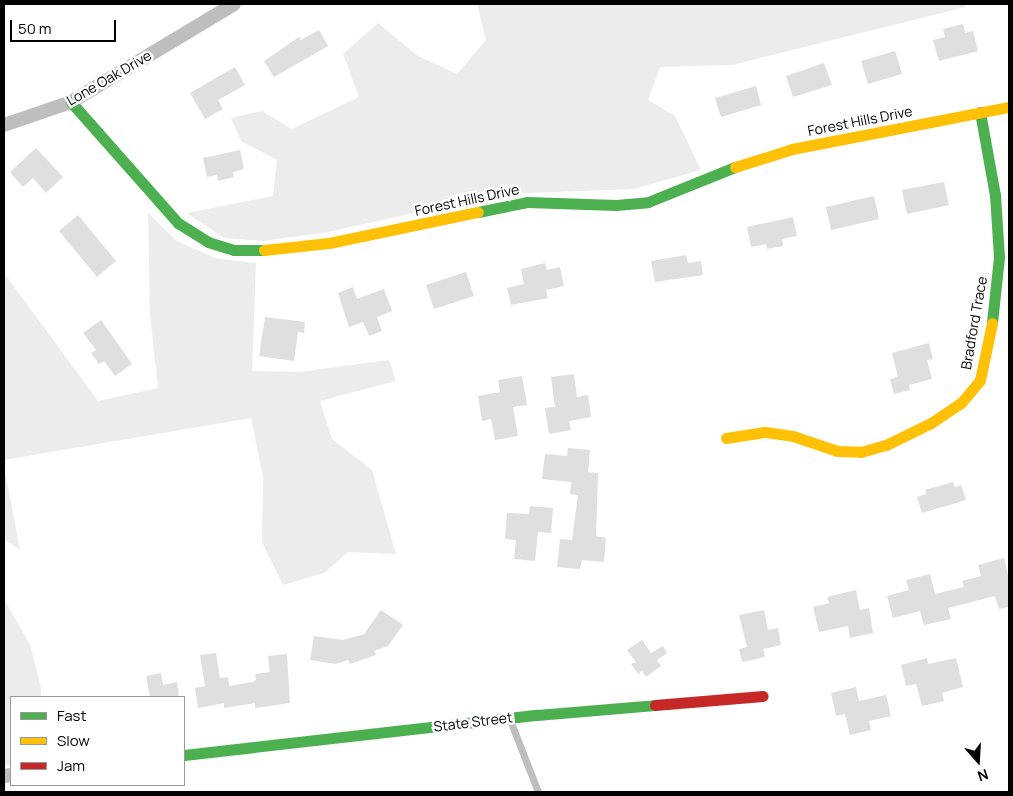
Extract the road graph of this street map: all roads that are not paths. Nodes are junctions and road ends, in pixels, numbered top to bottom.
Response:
1 (225, 6) edge
2 (71, 102) junction
3 (1009, 107) edge
4 (980, 112) junction
5 (4, 126) edge
6 (726, 438) dead end
7 (763, 696) dead end
8 (509, 718) junction
9 (185, 755) edge
10 (538, 792) edge

1 - 2 street, Lone Oak Drive
2 - 4 street, Forest Hills Drive
2 - 5 street, Lone Oak Drive
3 - 4 street, Forest Hills Drive
4 - 6 street, Bradford Trace
7 - 8 street, State Street
8 - 9 street, State Street
8 - 10 lane

